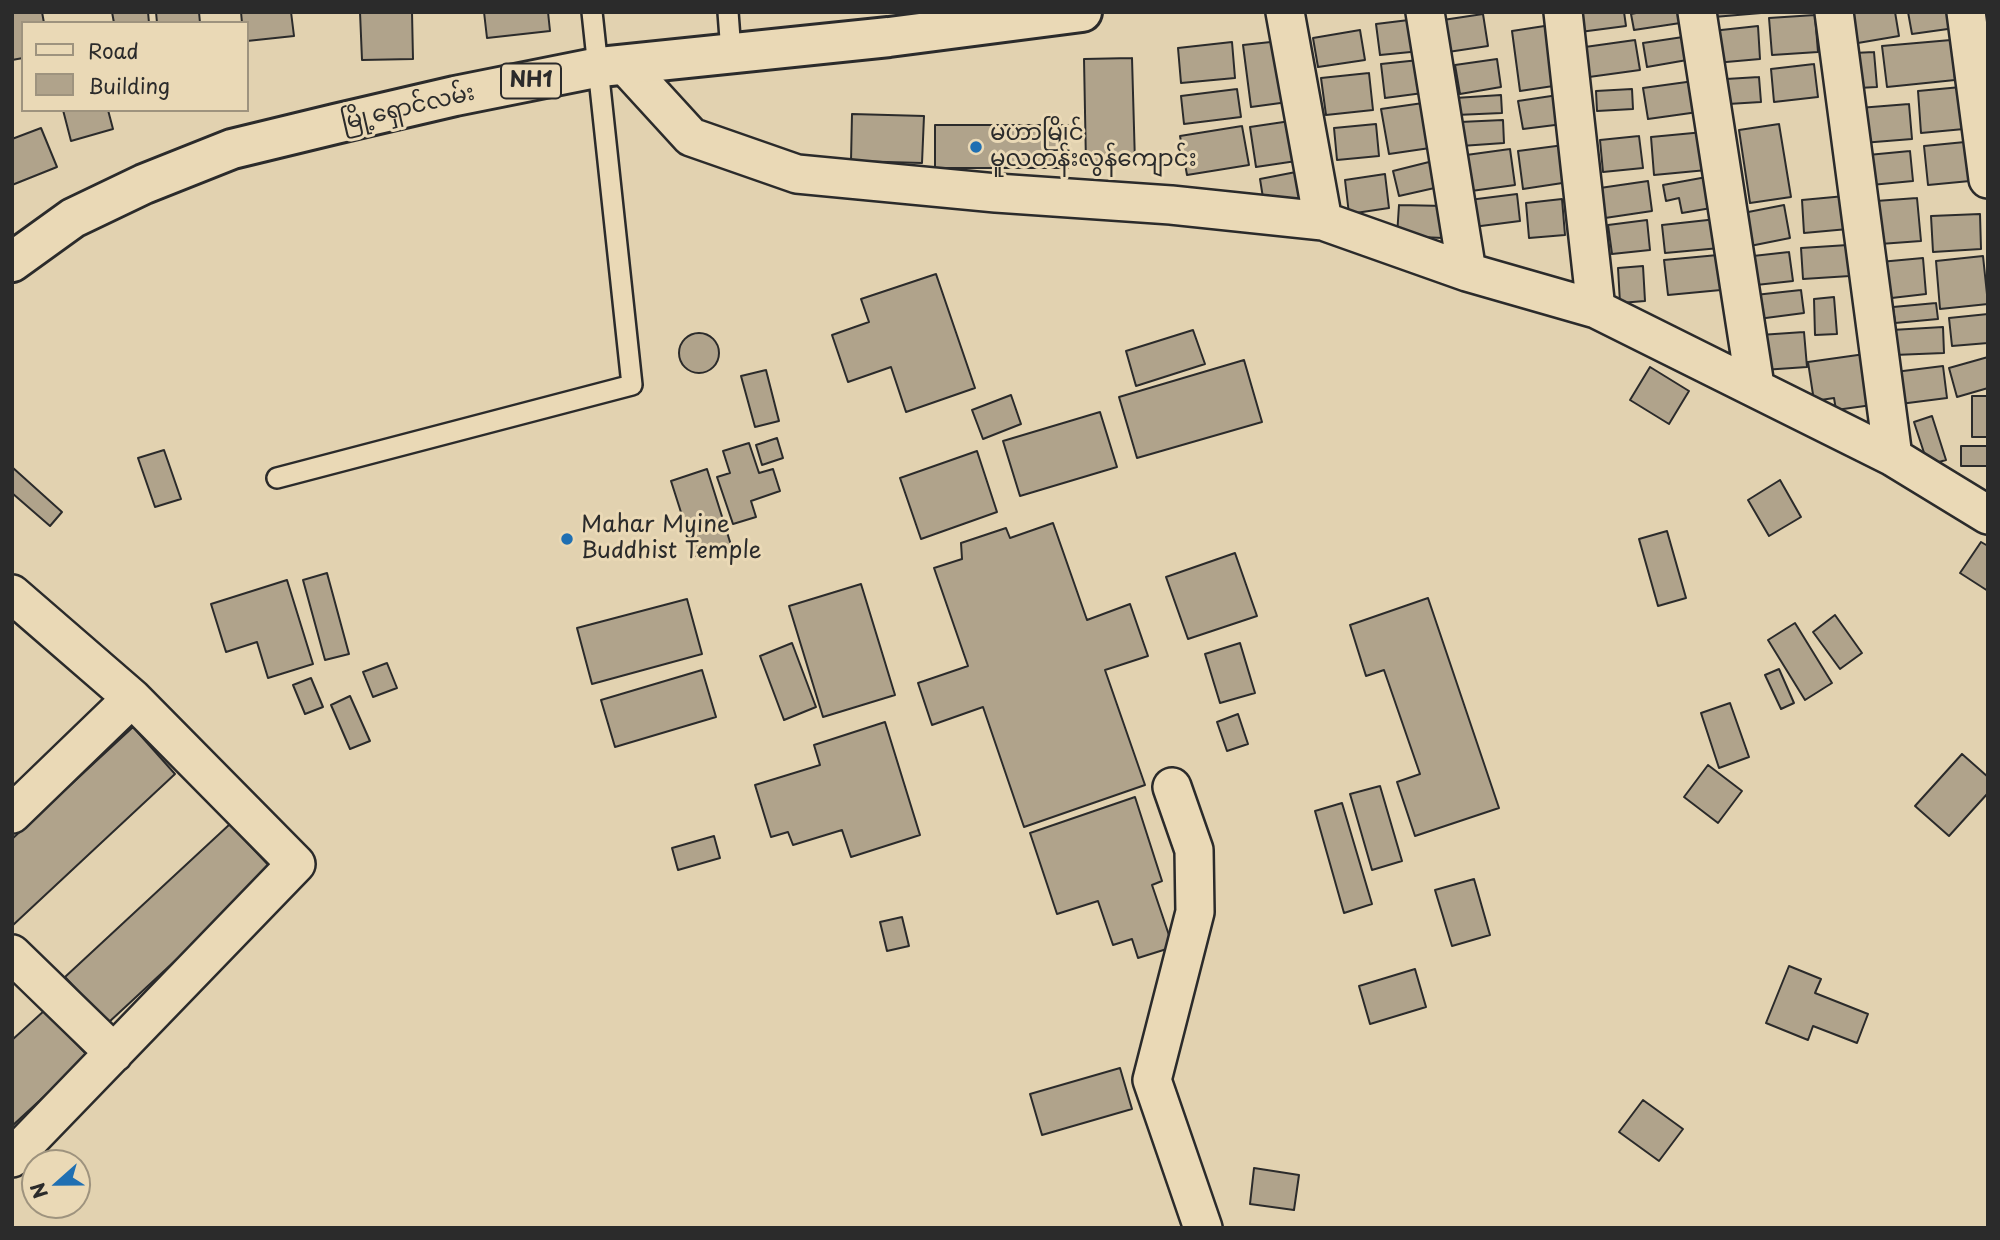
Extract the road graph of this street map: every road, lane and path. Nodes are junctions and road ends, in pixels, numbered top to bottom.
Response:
1 (593, 12) edge
2 (728, 12) edge
3 (1082, 12) edge
4 (1285, 12) edge
5 (1425, 12) edge
6 (1563, 12) edge
7 (1697, 12) edge
8 (1834, 12) edge
9 (1966, 12) edge
10 (890, 25) edge
11 (731, 52) junction
12 (613, 67) junction
13 (1988, 179) edge
14 (1323, 221) junction
15 (12, 262) edge
16 (1467, 272) junction
17 (1596, 309) junction
18 (1755, 387) junction
19 (1893, 457) junction
20 (277, 478) dead end
21 (1988, 515) edge
22 (12, 594) edge
23 (132, 698) junction
24 (1172, 786) dead end
25 (12, 814) edge
26 (12, 954) edge
27 (114, 1052) junction
28 (12, 1158) edge
29 (1203, 1228) edge

1 - 12 lane
2 - 11 lane
3 - 10 highway, မြို့ရှောင်လမ်း / NH1
4 - 14 street
5 - 16 street
6 - 17 street
7 - 18 street
8 - 19 street
9 - 13 street
10 - 11 highway, မြို့ရှောင်လမ်း / NH1
11 - 12 highway, မြို့ရှောင်လမ်း / NH1
12 - 14 street
12 - 15 highway, မြို့ရှောင်လမ်း / NH1
12 - 20 lane
14 - 16 street
16 - 17 street
17 - 18 street
18 - 19 street
19 - 21 street
22 - 23 street
23 - 25 street
23 - 27 street
24 - 29 street
26 - 27 street
27 - 28 street

